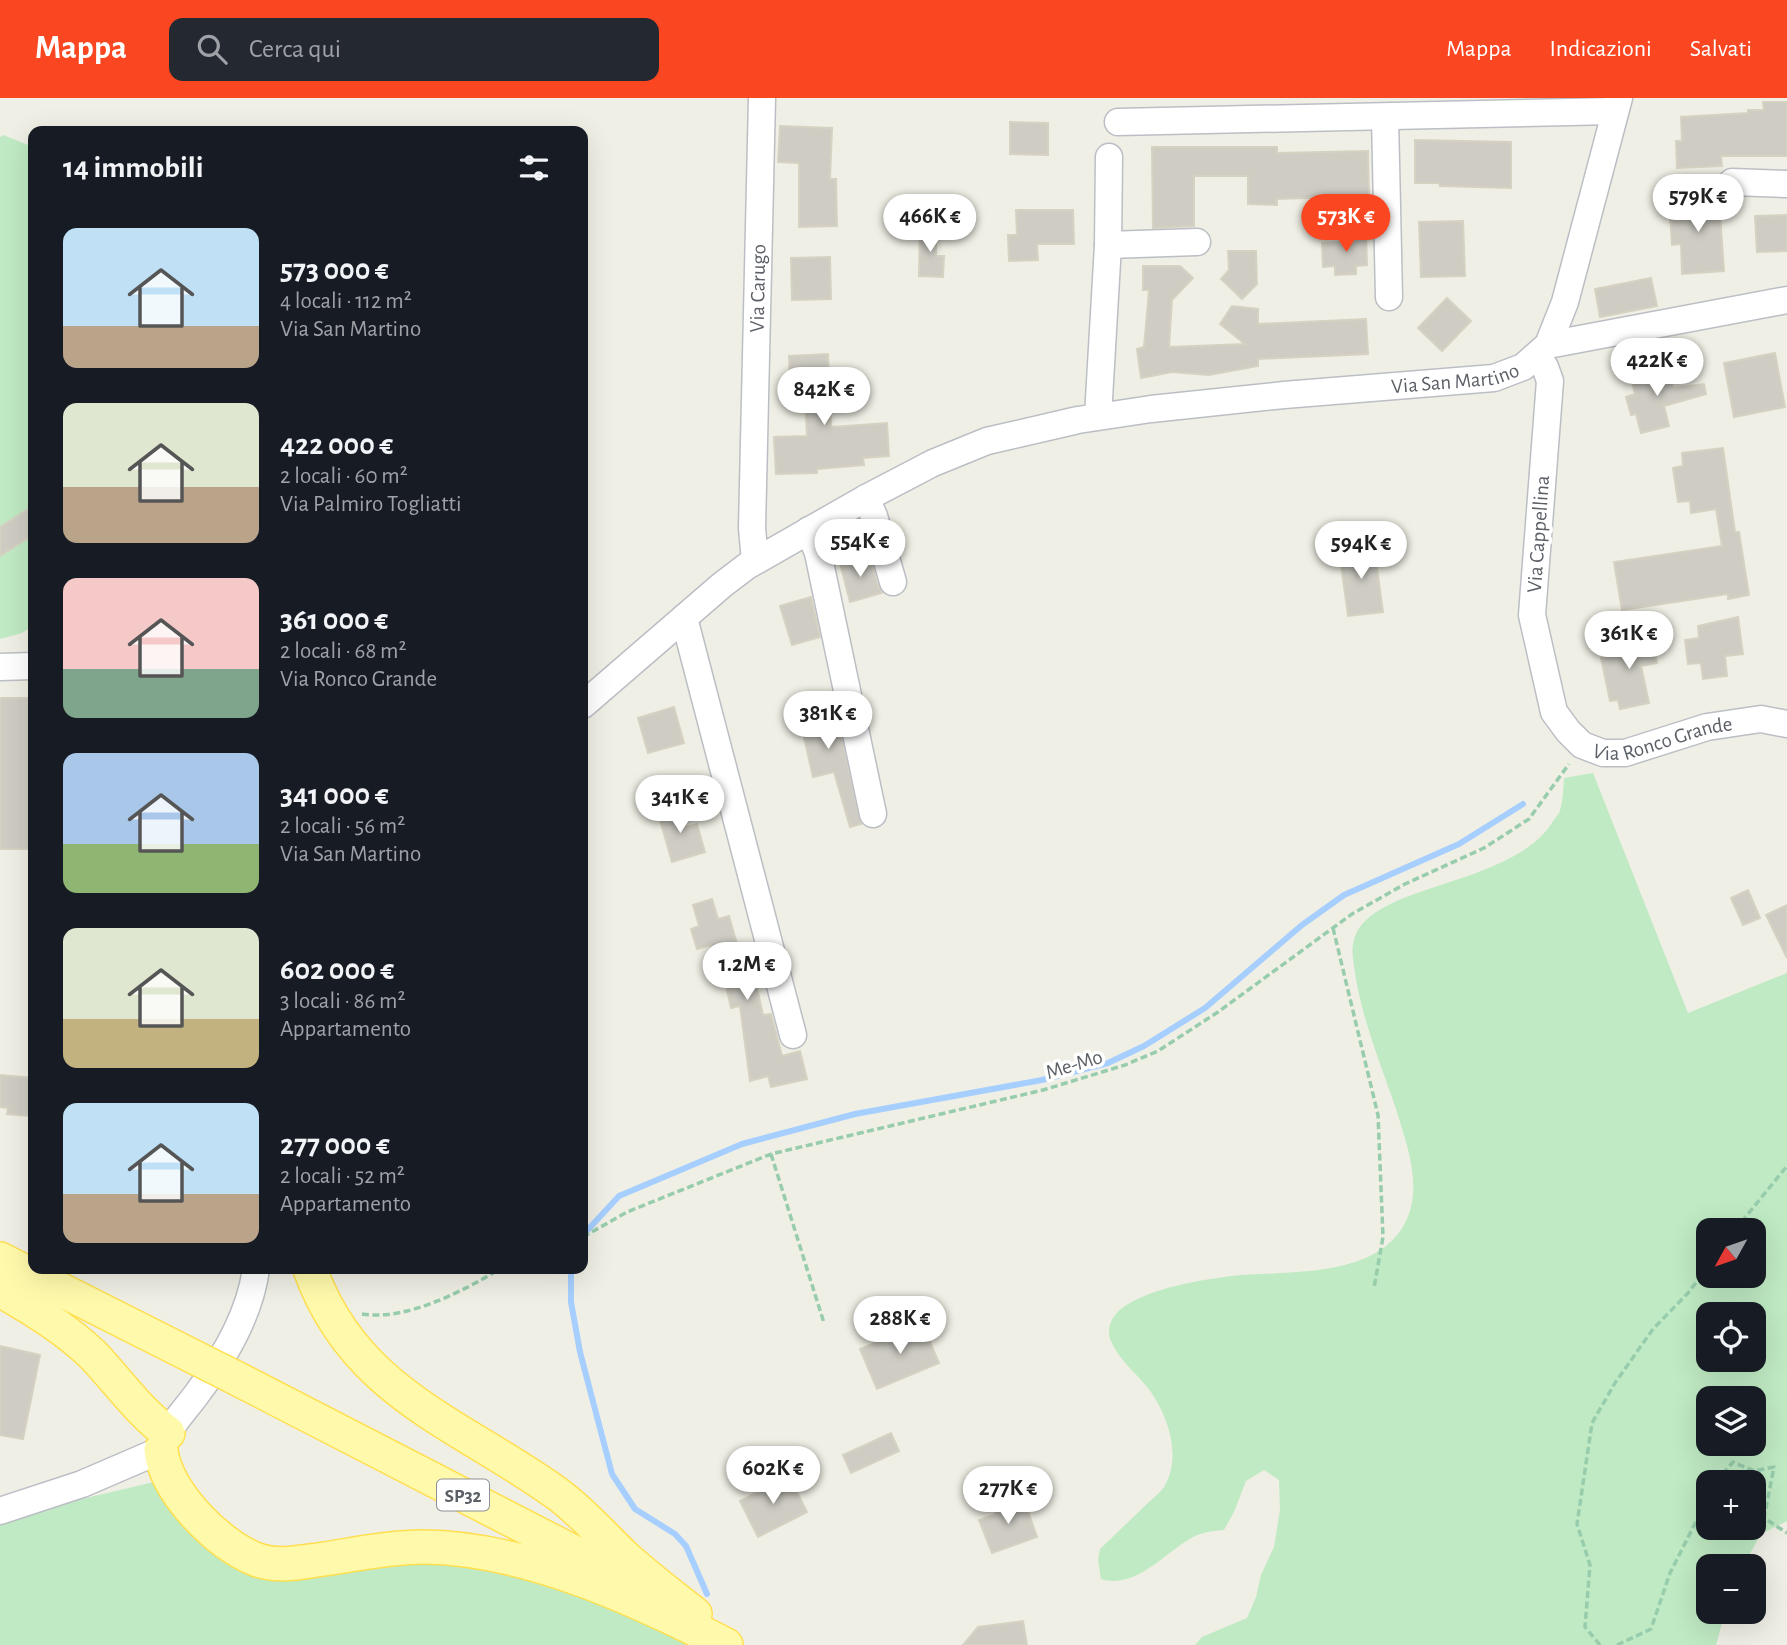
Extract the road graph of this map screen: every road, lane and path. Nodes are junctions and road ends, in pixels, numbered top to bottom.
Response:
1 (762, 98) edge
2 (1617, 105) edge
3 (1215, 109) edge
4 (1385, 117) junction
5 (1118, 122) dead end
6 (1110, 156) dead end
7 (1732, 183) dead end
8 (1787, 184) edge
9 (1197, 242) dead end
10 (1108, 245) junction
11 (1389, 297) dead end
12 (1787, 300) edge
13 (1542, 351) junction
14 (1098, 416) junction
15 (866, 498) junction
16 (809, 530) junction
17 (755, 561) junction
18 (893, 582) dead end
19 (684, 618) junction
20 (28, 666) edge
21 (0, 667) edge
22 (588, 701) edge
23 (1554, 712) joint
24 (1787, 724) edge
25 (1582, 745) junction
26 (873, 814) dead end
27 (1333, 928) junction
28 (793, 1035) dead end
29 (771, 1154) junction
30 (1787, 1166) edge
31 (1745, 1218) edge
32 (588, 1234) edge
33 (0, 1259) edge
34 (28, 1266) edge
35 (256, 1274) edge
36 (312, 1274) edge
37 (489, 1274) edge
38 (68, 1277) edge
39 (1696, 1282) edge
40 (1374, 1289) dead end
41 (0, 1290) edge
42 (361, 1314) dead end
43 (824, 1323) dead end
44 (164, 1441) junction
45 (1726, 1470) edge
46 (1752, 1470) edge
47 (1759, 1470) edge
48 (1766, 1508) edge
49 (0, 1511) edge
50 (1766, 1519) edge
51 (1696, 1522) edge
52 (1787, 1533) edge
53 (695, 1614) junction
54 (726, 1645) edge
55 (755, 1645) edge
56 (1600, 1645) edge
57 (1617, 1645) edge

1 - 17 street, Via Carugo
2 - 4 street
2 - 13 street
3 - 4 street
3 - 5 street
4 - 11 street
6 - 10 street
7 - 8 street
9 - 10 street
10 - 14 street
12 - 13 street, Via San Martino
13 - 14 street, Via San Martino
13 - 23 street, Via Cappellina
14 - 15 street, Via San Martino
15 - 16 street, Via San Martino
15 - 18 street
16 - 17 street, Via San Martino
16 - 26 street
17 - 19 street, Via San Martino
19 - 22 street, Via San Martino
19 - 28 street
20 - 21 street
23 - 25 street, Via Ronco Grande
24 - 25 street, Via Ronco Grande
25 - 27 path, Me-Mo
27 - 29 path, Me-Mo
27 - 40 path
29 - 32 path, Me-Mo
29 - 43 path
30 - 31 path
33 - 34 main road, SP32
35 - 44 street
36 - 53 main road
37 - 42 path
38 - 53 main road, SP32, bridge
39 - 56 path
41 - 44 main road
44 - 49 street
44 - 54 main road
45 - 46 path
47 - 48 path
50 - 52 path
51 - 57 path
53 - 55 main road, SP32

